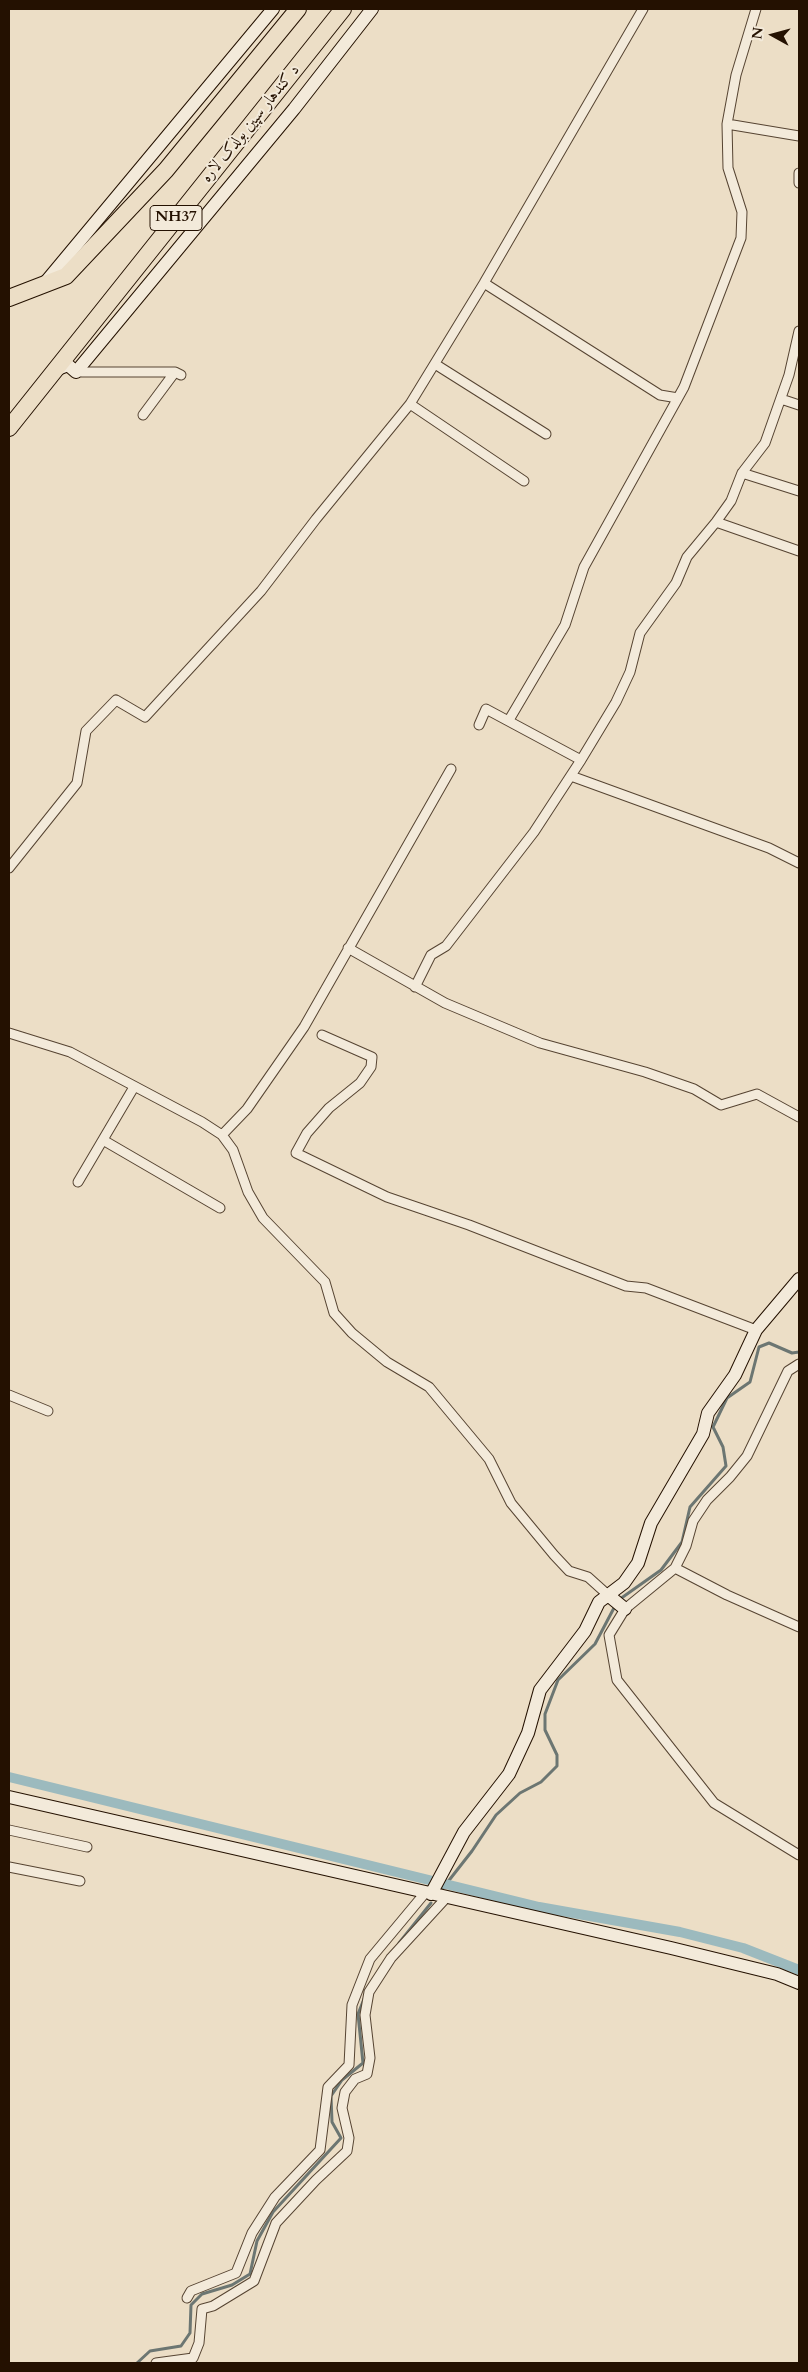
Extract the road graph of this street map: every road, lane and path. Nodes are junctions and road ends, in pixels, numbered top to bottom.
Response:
1 (272, 9) edge
2 (298, 9) edge
3 (343, 9) edge
4 (372, 9) edge
5 (643, 9) edge
6 (756, 9) edge
7 (726, 124) junction
8 (799, 136) edge
9 (799, 173) edge
10 (799, 183) edge
11 (484, 283) junction
12 (44, 284) junction
13 (9, 298) edge
14 (799, 331) edge
15 (435, 364) junction
16 (53, 371) junction
17 (76, 372) junction
18 (678, 398) junction
19 (781, 399) junction
20 (410, 404) junction
21 (799, 405) edge
22 (143, 415) dead end
23 (9, 428) edge
24 (546, 434) dead end
25 (742, 473) junction
26 (524, 481) dead end
27 (799, 491) edge
28 (716, 522) junction
29 (799, 551) edge
30 (509, 720) junction
31 (479, 725) dead end
32 (581, 760) junction
33 (452, 769) dead end
34 (571, 776) junction
35 (799, 863) edge
36 (9, 868) edge
37 (348, 948) junction
38 (415, 987) junction
39 (9, 1033) edge
40 (322, 1035) dead end
41 (134, 1087) junction
42 (799, 1118) edge
43 (222, 1135) junction
44 (103, 1140) junction
45 (78, 1182) dead end
46 (220, 1208) dead end
47 (799, 1279) edge
48 (756, 1330) junction
49 (799, 1364) edge
50 (9, 1395) edge
51 (48, 1411) dead end
52 (676, 1568) junction
53 (616, 1602) junction
54 (799, 1627) edge
55 (9, 1797) edge
56 (9, 1830) edge
57 (87, 1847) dead end
58 (799, 1855) edge
59 (9, 1867) edge
60 (80, 1881) dead end
61 (428, 1893) junction
62 (446, 1898) junction
63 (799, 1983) edge
64 (236, 2274) junction
65 (251, 2284) junction
66 (187, 2298) dead end
67 (156, 2363) edge

1 - 12 street
2 - 12 highway, NH37
3 - 16 highway, د کندهار سپین بولدک لاره / NH37
4 - 17 street
5 - 11 street
6 - 7 street
7 - 8 street
7 - 18 street
9 - 10 street
11 - 15 street
11 - 18 street
12 - 13 highway, NH37
14 - 19 street
15 - 20 street
15 - 24 street
16 - 17 street
16 - 23 highway, د کندهار سپین بولدک لاره / NH37
17 - 22 street
18 - 30 street
19 - 21 street
19 - 25 street
20 - 26 street
20 - 36 street
25 - 27 street
25 - 28 street
28 - 29 street
28 - 32 street
30 - 31 street
30 - 32 street
32 - 34 street
33 - 37 street
34 - 35 street
34 - 38 street
37 - 38 street
37 - 43 street
38 - 42 street
39 - 41 street
40 - 48 street
41 - 43 street
41 - 44 street
43 - 53 street
44 - 45 street
44 - 46 street
47 - 48 street
48 - 53 street
49 - 52 street
50 - 51 street
52 - 53 street
52 - 54 street
53 - 58 street
53 - 61 street
55 - 61 street
56 - 57 street
59 - 60 street
61 - 62 street
61 - 64 street
62 - 63 street
62 - 65 street
64 - 65 street
64 - 66 street
65 - 67 street

